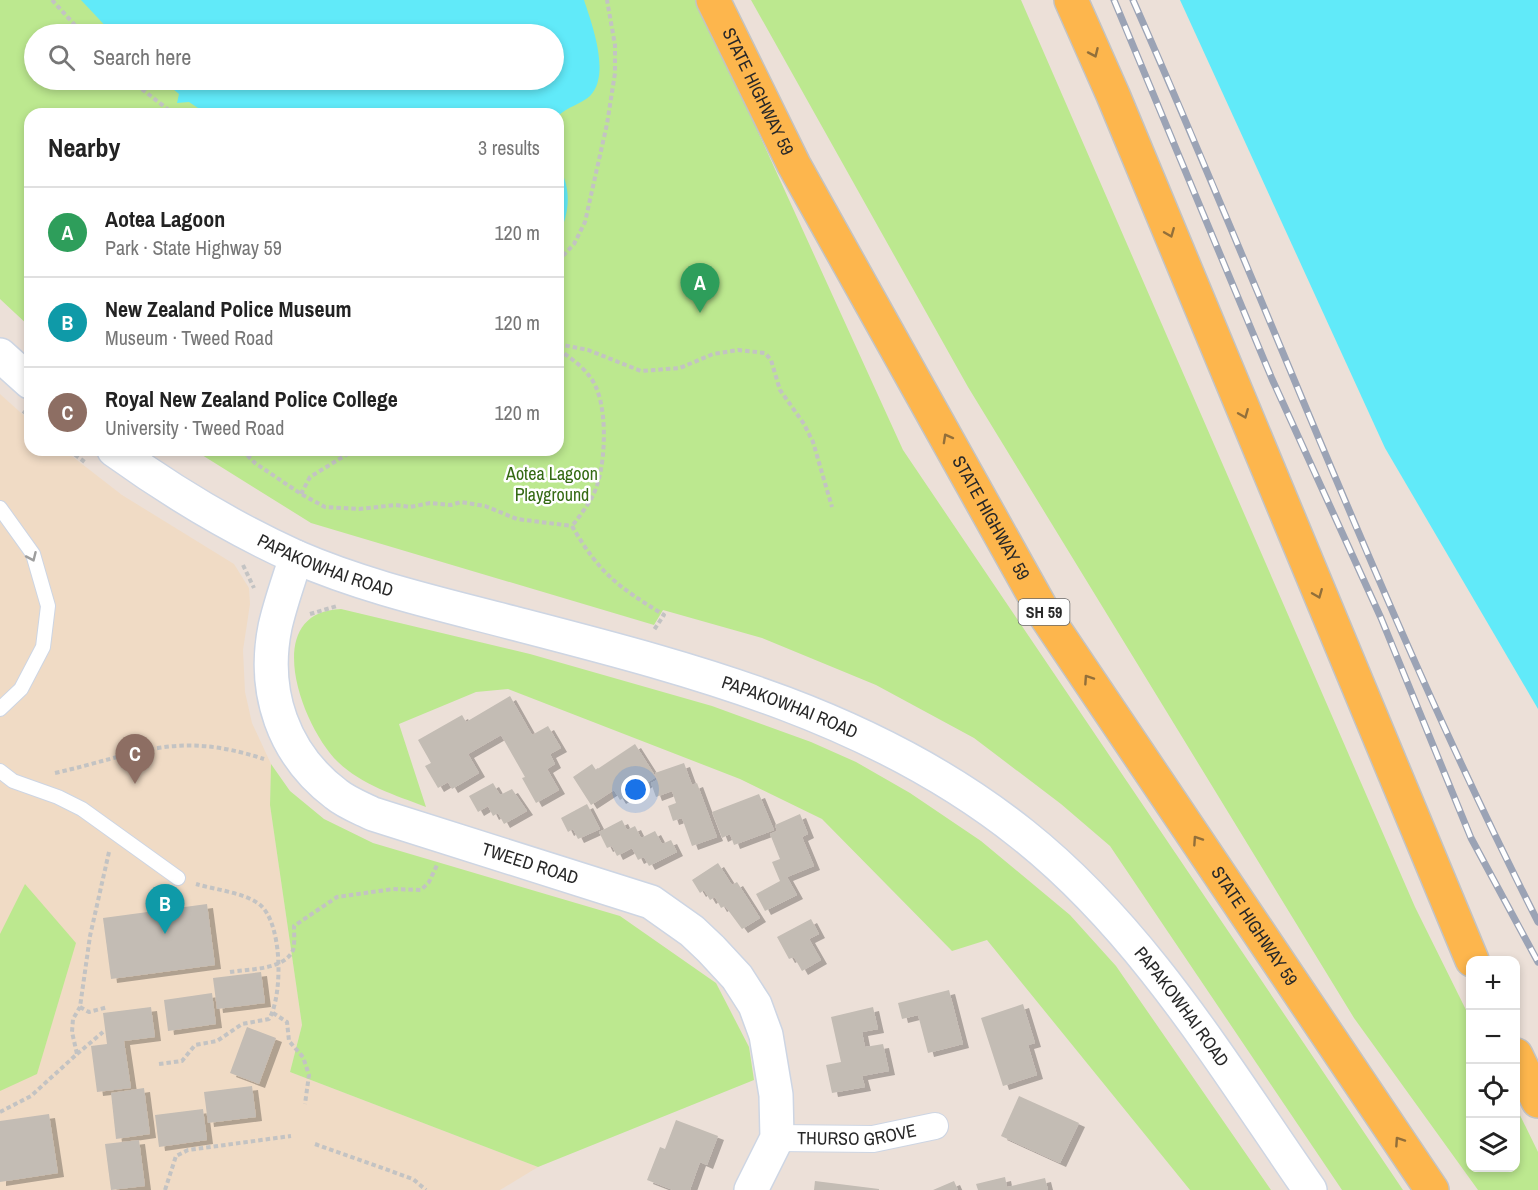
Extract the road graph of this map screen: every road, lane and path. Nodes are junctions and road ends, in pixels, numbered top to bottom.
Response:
1 (52, 0) edge
2 (607, 0) edge
3 (712, 0) edge
4 (1071, 0) edge
5 (74, 24) edge
6 (143, 90) edge
7 (166, 108) edge
8 (564, 255) edge
9 (564, 345) edge
10 (0, 355) edge
11 (564, 355) edge
12 (24, 377) edge
13 (123, 456) edge
14 (248, 456) edge
15 (344, 456) edge
16 (301, 495) junction
17 (832, 507) dead end
18 (0, 508) edge
19 (572, 526) junction
20 (296, 557) junction
21 (651, 635) dead end
22 (0, 709) edge
23 (272, 762) dead end
24 (0, 771) edge
25 (53, 773) dead end
26 (113, 833) junction
27 (439, 860) dead end
28 (178, 878) joint
29 (1470, 956) edge
30 (277, 964) junction
31 (230, 972) dead end
32 (80, 1007) junction
33 (108, 1007) dead end
34 (273, 1013) junction
35 (103, 1032) dead end
36 (77, 1054) junction
37 (159, 1064) dead end
38 (1520, 1064) edge
39 (1538, 1101) edge
40 (305, 1104) dead end
41 (0, 1112) edge
42 (935, 1126) dead end
43 (291, 1136) dead end
44 (777, 1138) junction
45 (315, 1144) dead end
46 (165, 1190) edge
47 (426, 1190) edge
48 (751, 1190) edge
49 (1310, 1190) edge
50 (1432, 1190) edge

1 - 5 path
2 - 8 path
50 -> 3 main road, STATE HIGHWAY 59 / SH 59
4 -> 29 main road
6 - 7 path
9 - 17 path
10 - 12 street
11 - 19 path
13 - 20 street, PAPAKOWHAI ROAD
14 - 16 path
15 - 16 path
16 - 19 path
18 -> 22 lane
19 - 21 path
20 - 44 street, TWEED ROAD
20 - 49 street, PAPAKOWHAI ROAD
23 - 25 path
24 - 26 lane
26 - 28 lane
26 - 32 path
27 - 30 path
28 - 30 path
30 - 31 path
30 - 34 path
32 - 33 path
32 - 36 path
34 - 37 path
34 - 40 path
35 - 36 path
36 - 41 path
38 - 39 main road
42 - 44 street, THURSO GROVE
43 - 46 path
44 - 48 street, TWEED ROAD
45 - 47 path

